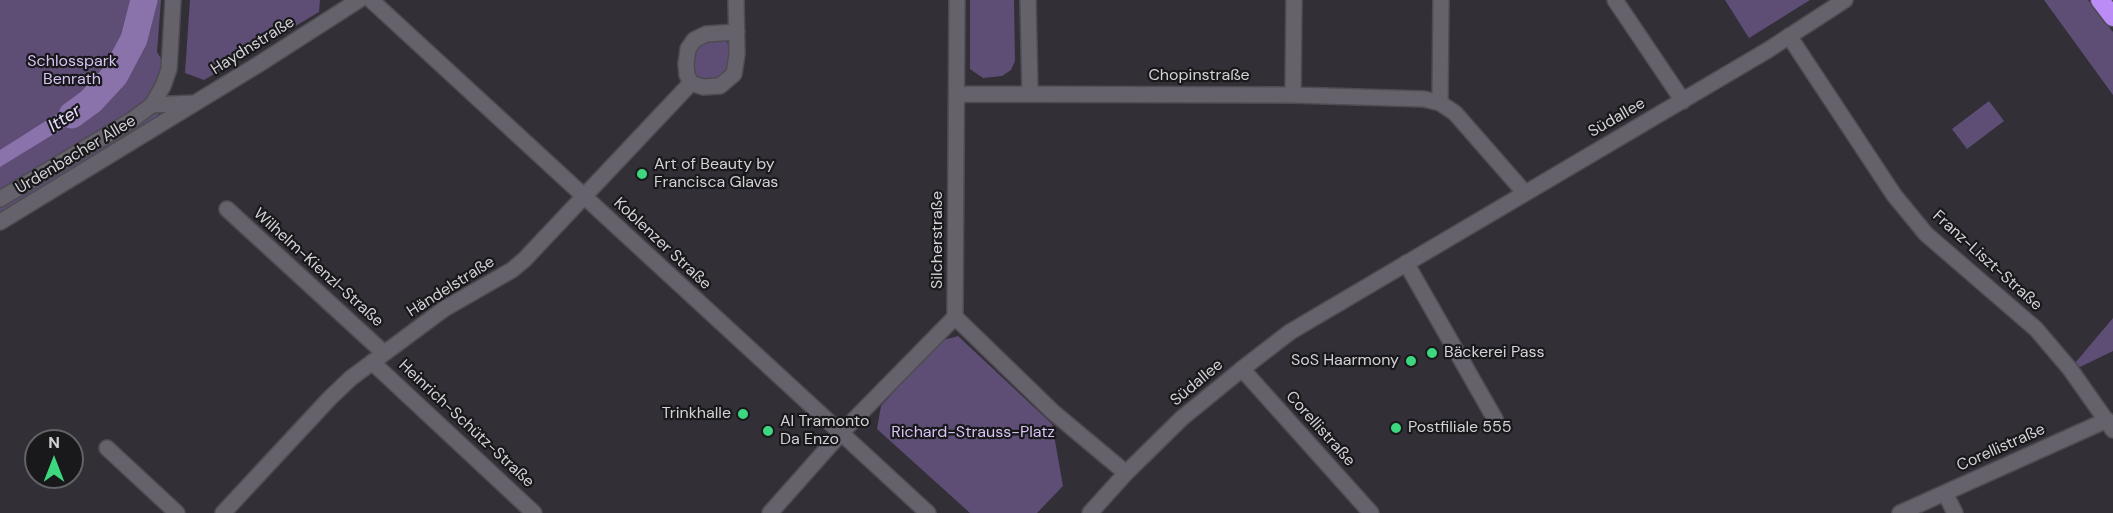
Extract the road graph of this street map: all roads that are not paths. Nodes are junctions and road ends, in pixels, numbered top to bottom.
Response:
1 (173, 0) edge
2 (359, 0) edge
3 (371, 0) edge
4 (736, 0) edge
5 (957, 0) edge
6 (1028, 0) edge
7 (1294, 0) edge
8 (1441, 0) edge
9 (1616, 0) edge
10 (1845, 0) edge
11 (2100, 0) edge
12 (2113, 17) edge
13 (737, 32) junction
14 (1789, 36) junction
15 (691, 83) junction
16 (1030, 93) junction
17 (958, 94) junction
18 (1293, 95) junction
19 (1683, 101) junction
20 (196, 103) junction
21 (1440, 103) junction
22 (152, 105) junction
23 (171, 119) joint
24 (1525, 193) junction
25 (585, 197) junction
26 (0, 199) edge
27 (227, 210) dead end
28 (0, 222) edge
29 (1406, 263) junction
30 (955, 317) junction
31 (378, 357) junction
32 (1242, 369) junction
33 (1495, 418) dead end
34 (2110, 425) edge
35 (841, 433) junction
36 (107, 448) dead end
37 (1125, 473) junction
38 (1945, 493) junction
39 (177, 513) edge
40 (224, 513) edge
41 (534, 513) edge
42 (770, 513) edge
43 (928, 513) edge
44 (1090, 513) edge
45 (1371, 513) edge
46 (1900, 513) edge
47 (1955, 513) edge

1 - 22 street, Urdenbacher Allee
2 - 20 street, Haydnstraße
3 - 25 street, Koblenzer Straße
4 - 13 street
5 - 17 street, Silcherstraße
6 - 16 street
7 - 18 street
8 - 21 street
9 - 19 street
10 - 14 street, Südallee
11 - 12 highway
13 - 15 street
13 - 15 street
14 - 19 street, Südallee
14 - 34 street, Franz-Liszt-Straße
15 - 25 street, Händelstraße
16 - 17 street, Chopinstraße
16 - 18 street, Chopinstraße
17 - 30 street, Silcherstraße
18 - 21 street, Chopinstraße
19 - 24 street, Südallee
20 - 22 street, Haydnstraße
20 - 23 street, Haydnstraße
21 - 24 street, Chopinstraße
22 - 26 street, Urdenbacher Allee
23 - 28 street, Urdenbacher Allee
24 - 29 street, Südallee
25 - 31 street, Händelstraße
25 - 35 street, Koblenzer Straße
27 - 31 street, Wilhelm-Kienzl-Straße
29 - 32 street, Südallee
29 - 33 street
30 - 35 street
30 - 37 street
31 - 40 street, Händelstraße
31 - 41 street, Heinrich-Schütz-Straße
32 - 37 street, Südallee
32 - 45 street, Corellistraße
34 - 38 street, Corellistraße
35 - 42 street
35 - 43 street, Koblenzer Straße
36 - 39 street
37 - 44 street, Südallee
38 - 46 street, Corellistraße
38 - 47 street

